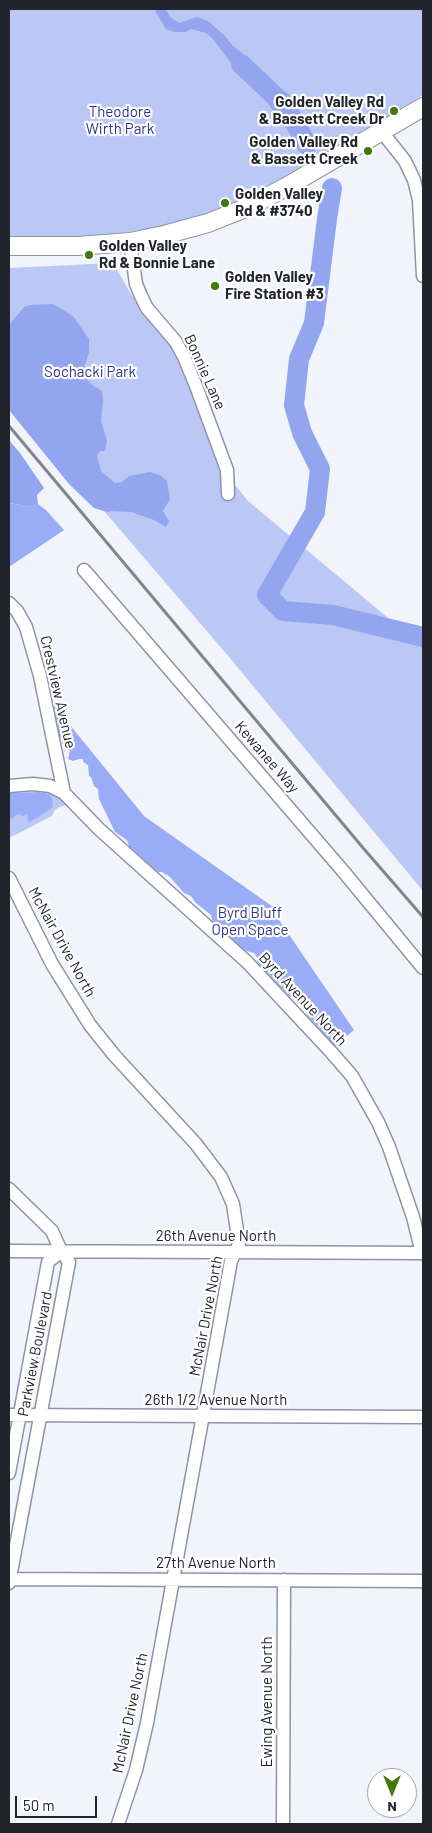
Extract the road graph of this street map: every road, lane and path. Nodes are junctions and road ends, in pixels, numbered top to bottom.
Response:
1 (423, 107) edge
2 (382, 132) junction
3 (130, 242) junction
4 (9, 246) edge
5 (423, 276) edge
6 (228, 494) dead end
7 (84, 570) dead end
8 (9, 604) edge
9 (9, 786) edge
10 (64, 793) junction
11 (9, 878) edge
12 (423, 968) edge
13 (9, 1189) edge
14 (9, 1251) edge
15 (61, 1252) junction
16 (235, 1252) junction
17 (423, 1253) edge
18 (14, 1416) edge
19 (40, 1416) junction
20 (203, 1416) junction
21 (423, 1417) edge
22 (9, 1473) edge
23 (173, 1579) junction
24 (9, 1580) edge
25 (284, 1580) junction
26 (423, 1581) edge
27 (118, 1824) edge
28 (283, 1824) edge

1 - 2 street
2 - 3 street
2 - 5 street
3 - 4 street
3 - 6 street, Bonnie Lane
7 - 12 street, Kewanee Way
8 - 10 street, Crestview Avenue
9 - 10 street, Byrd Avenue North
10 - 17 street, Byrd Avenue North
11 - 16 street, McNair Drive North
13 - 15 street, Parkview Boulevard
14 - 15 street, 26th Avenue North
15 - 16 street, 26th Avenue North
15 - 18 street, Parkview Boulevard
15 - 19 street, Parkview Boulevard
16 - 17 street, 26th Avenue North
16 - 20 street, McNair Drive North
18 - 19 street, 26th 1/2 Avenue North
18 - 22 street, Parkview Boulevard
19 - 20 street, 26th 1/2 Avenue North
19 - 24 street, Parkview Boulevard
20 - 21 street, 26th 1/2 Avenue North
20 - 23 street, McNair Drive North
23 - 24 street, 27th Avenue North
23 - 25 street, 27th Avenue North
23 - 27 street, McNair Drive North
25 - 26 street, 27th Avenue North
25 - 28 street, Ewing Avenue North

